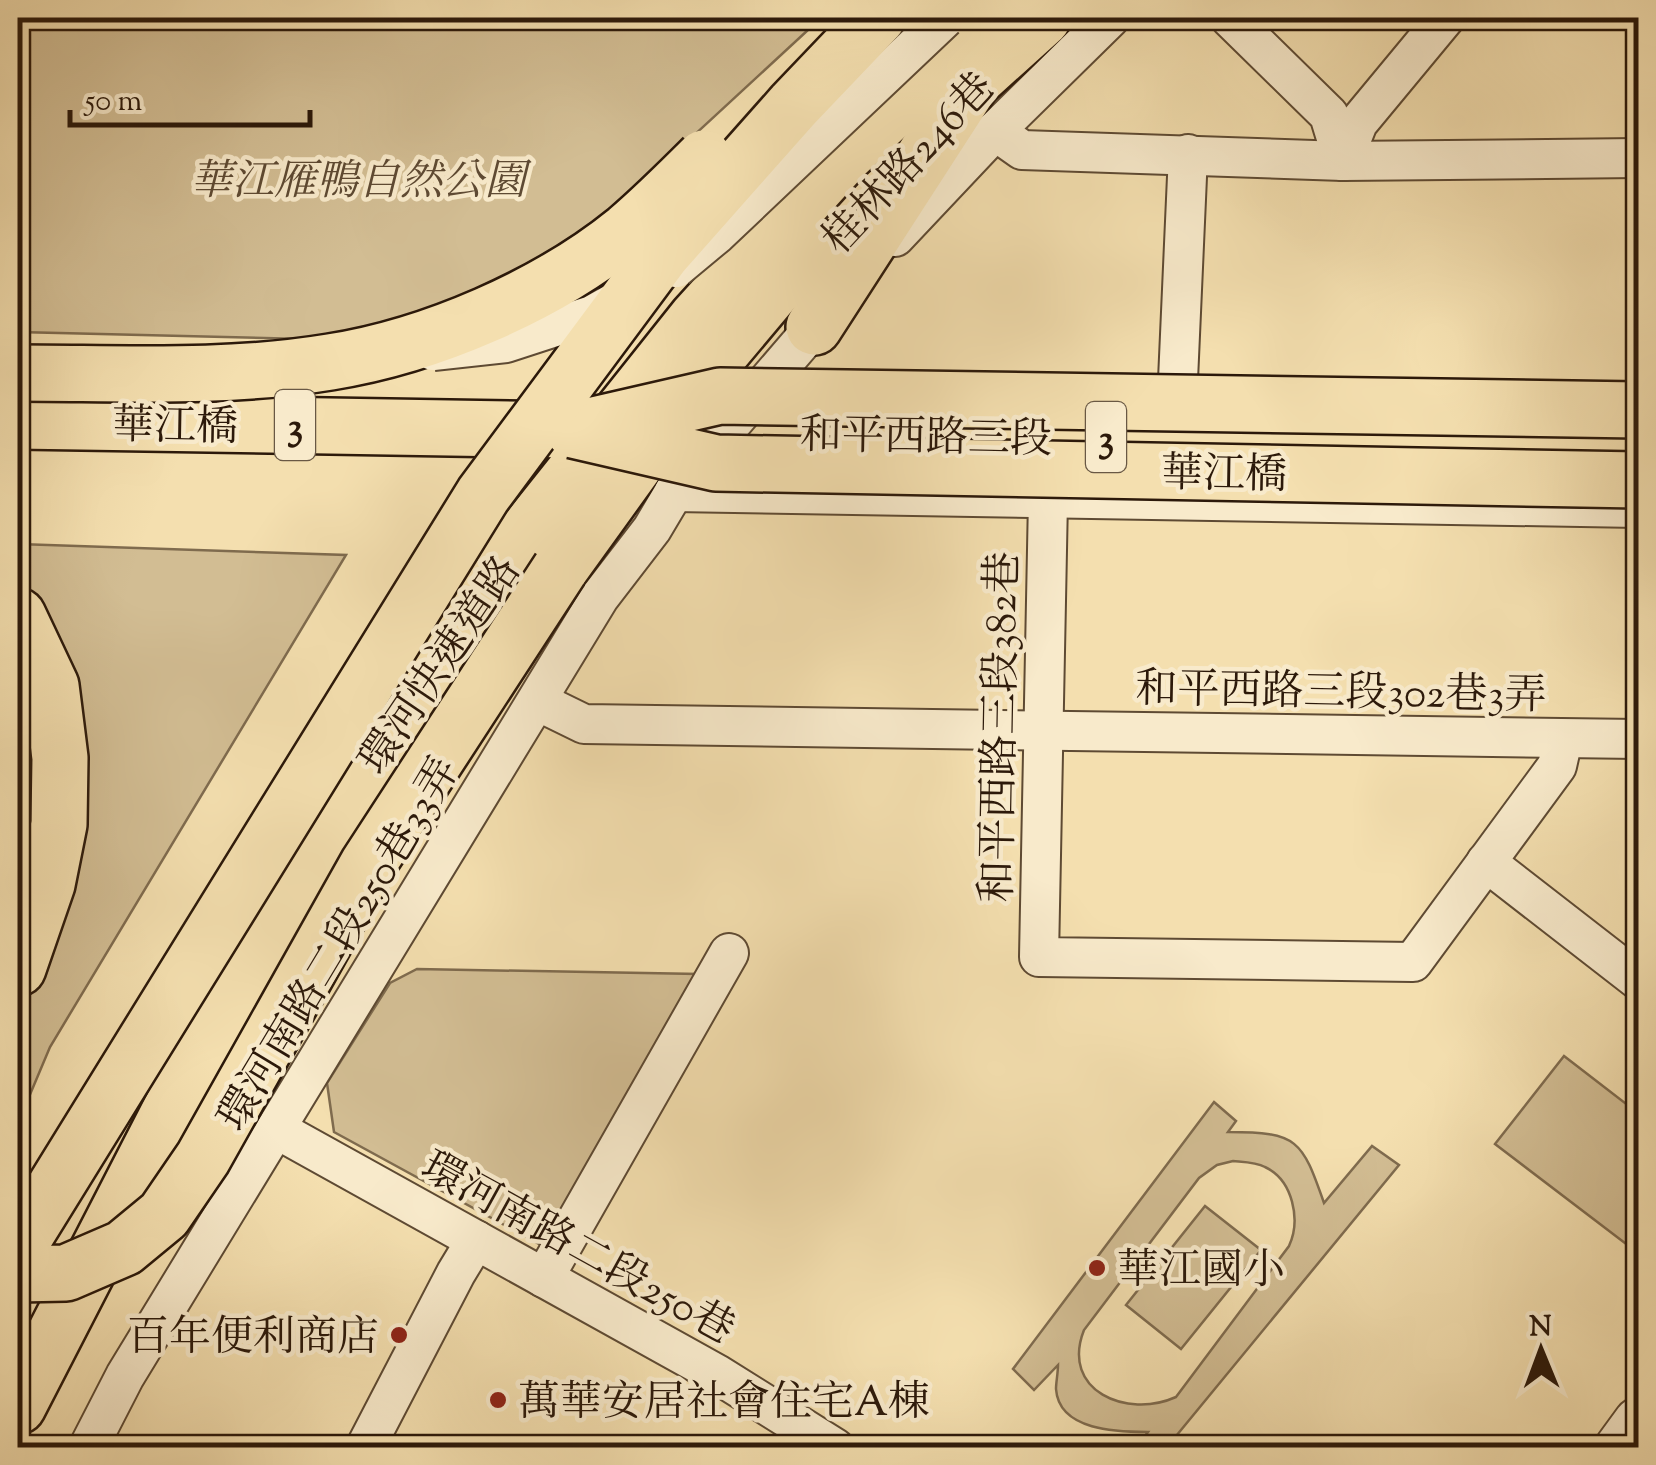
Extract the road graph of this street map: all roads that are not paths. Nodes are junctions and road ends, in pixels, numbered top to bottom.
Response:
1 (857, 18) edge
2 (876, 18) edge
3 (945, 18) edge
4 (991, 18) edge
5 (1043, 18) edge
6 (1110, 18) edge
7 (1230, 18) edge
8 (1445, 18) edge
9 (971, 84) junction
10 (995, 131) junction
11 (1635, 149) edge
12 (1188, 154) junction
13 (1343, 161) junction
14 (814, 326) junction
15 (18, 349) edge
16 (774, 372) junction
17 (18, 373) edge
18 (1178, 380) junction
19 (1638, 390) edge
20 (1638, 410) edge
21 (18, 421) edge
22 (572, 430) junction
23 (1638, 444) edge
24 (1638, 480) edge
25 (1041, 488) junction
26 (674, 492) junction
27 (1638, 508) edge
28 (570, 574) junction
29 (18, 616) edge
30 (537, 701) junction
31 (1042, 730) junction
32 (1563, 739) junction
33 (1638, 739) edge
34 (1486, 862) junction
35 (729, 953) dead end
36 (18, 968) edge
37 (1638, 980) edge
38 (276, 1129) junction
39 (476, 1240) junction
40 (18, 1247) edge
41 (18, 1274) edge
42 (544, 1278) junction
43 (18, 1294) edge
44 (18, 1406) edge
45 (1638, 1422) edge
46 (830, 1446) edge
47 (88, 1448) edge
48 (365, 1448) edge
49 (1619, 1448) edge

1 - 17 main road, bridge
2 - 40 main road, 環河快速道路, bridge
3 - 15 street, bridge
4 - 44 main road, 環河快速道路
5 - 9 main road
6 - 10 street, 桂林路246巷
7 - 13 street
8 - 13 street
9 - 14 main road
9 - 28 main road
10 - 12 street
10 - 14 street, 桂林路246巷
11 - 13 street
12 - 13 street
12 - 18 street
14 - 16 street, 桂林路246巷
16 - 18 street, 和平西路三段
16 - 26 street, 桂林路246巷
18 - 19 street, 和平西路三段
20 - 22 main road, 華江橋 / 3, bridge
21 - 22 main road, 華江橋 / 3
22 - 23 main road, 和平西路三段 / 3, bridge
22 - 24 main road, 華江橋 / 3, bridge
25 - 26 street, 和平西路三段
25 - 27 street, 和平西路三段
25 - 31 street, 和平西路三段382巷
26 - 28 street
26 - 30 street, 環河南路二段250巷33弄
28 - 41 main road, bridge
28 - 43 street
29 - 36 main road
30 - 31 street, 和平西路三段302巷3弄
30 - 38 street, 環河南路二段250巷33弄
31 - 32 street, 和平西路三段302巷3弄
31 - 34 street, 和平西路三段382巷
32 - 33 street, 和平西路三段302巷3弄
32 - 34 street
34 - 37 street
35 - 42 street
38 - 39 street, 環河南路二段250巷
38 - 47 street, 環河南路二段250巷33弄
39 - 42 street, 環河南路二段250巷
39 - 48 street
42 - 46 street, 環河南路二段250巷
45 - 49 street

